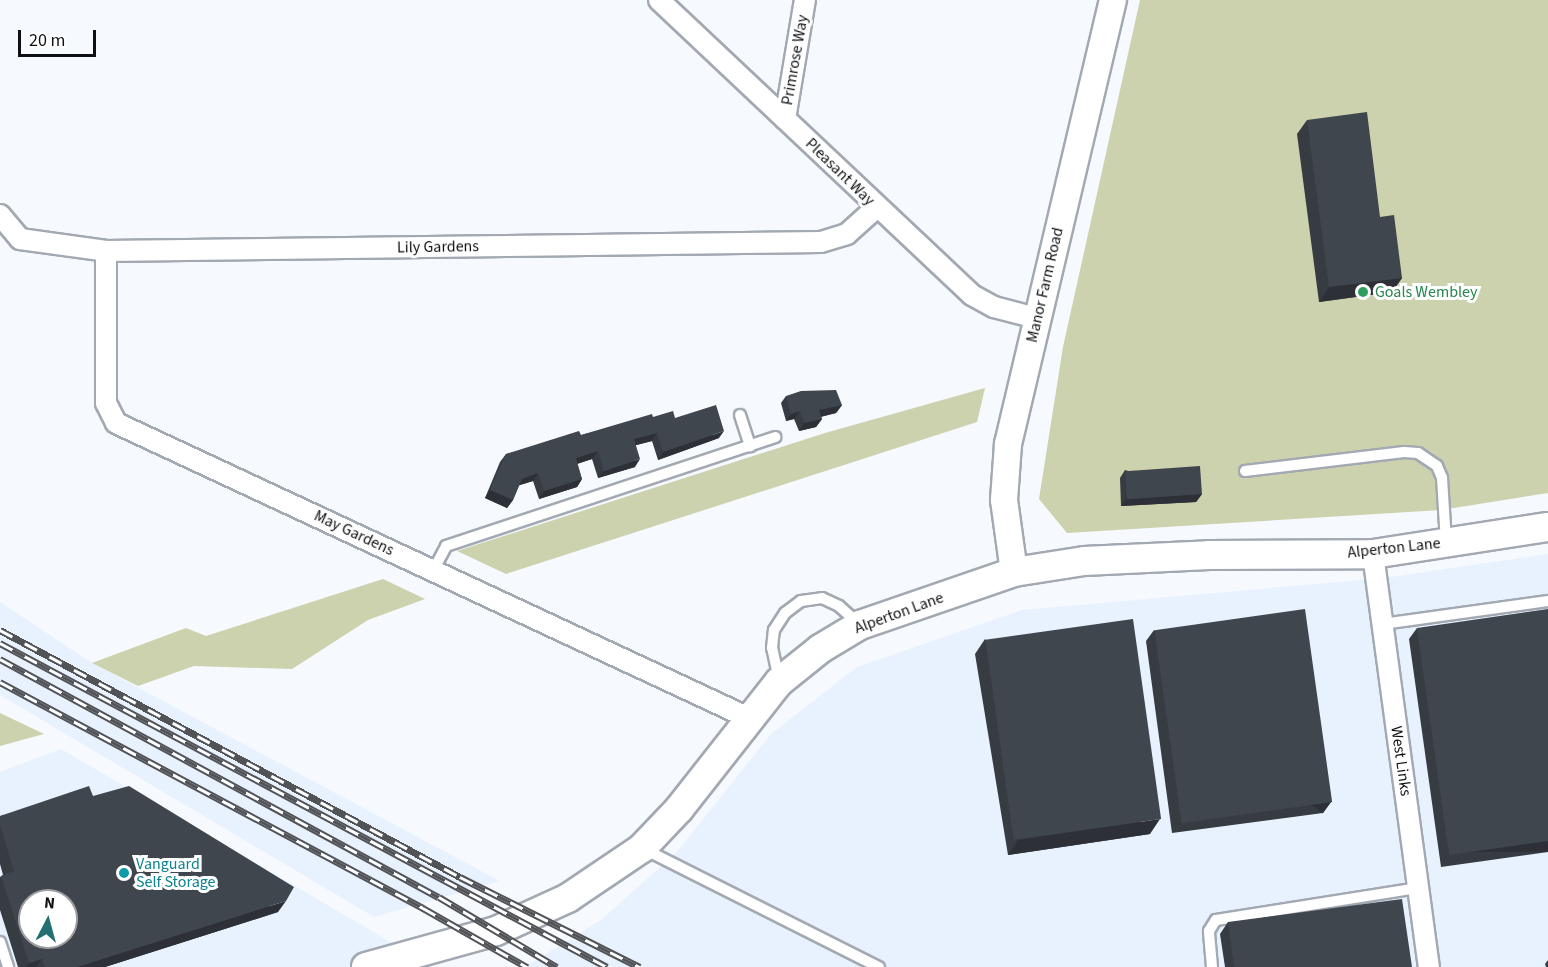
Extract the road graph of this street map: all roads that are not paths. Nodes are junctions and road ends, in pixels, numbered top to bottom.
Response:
1 (659, 0) edge
2 (805, 0) edge
3 (1113, 0) edge
4 (785, 119) junction
5 (877, 207) junction
6 (0, 215) edge
7 (106, 251) junction
8 (1036, 318) junction
9 (740, 415) dead end
10 (775, 437) dead end
11 (750, 446) junction
12 (1245, 471) dead end
13 (1548, 527) edge
14 (1446, 543) junction
15 (1373, 554) junction
16 (434, 569) junction
17 (1014, 572) junction
18 (1548, 601) edge
19 (1382, 624) junction
20 (860, 625) junction
21 (780, 682) junction
22 (749, 718) junction
23 (642, 848) junction
24 (1418, 888) junction
25 (0, 942) edge
26 (410, 961) edge
27 (8, 967) edge
28 (366, 967) edge
29 (879, 967) edge
30 (1212, 967) edge
31 (1429, 967) edge

1 - 4 street, Pleasant Way
2 - 4 street, Primrose Way
3 - 8 street, Manor Farm Road
4 - 5 street, Pleasant Way
5 - 7 street, Lily Gardens
5 - 8 street, Pleasant Way
6 - 7 street, Lily Gardens
7 - 16 street, May Gardens
8 - 17 street, Manor Farm Road
9 - 11 lane
10 - 11 lane
11 - 16 lane
12 - 14 lane
13 - 14 main road, Alperton Lane
14 - 15 main road, Alperton Lane
15 - 17 main road, Alperton Lane
15 - 19 street, West Links
16 - 22 street, May Gardens
17 - 20 main road, Alperton Lane
18 - 19 lane
19 - 24 street, West Links
20 - 21 main road, Alperton Lane
20 - 21 lane
21 - 22 main road, Alperton Lane
22 - 23 main road, Alperton Lane
23 - 26 main road, Alperton Lane
23 - 29 lane
24 - 30 lane
24 - 31 street, West Links
25 - 27 lane
26 - 28 main road, Alperton Lane

